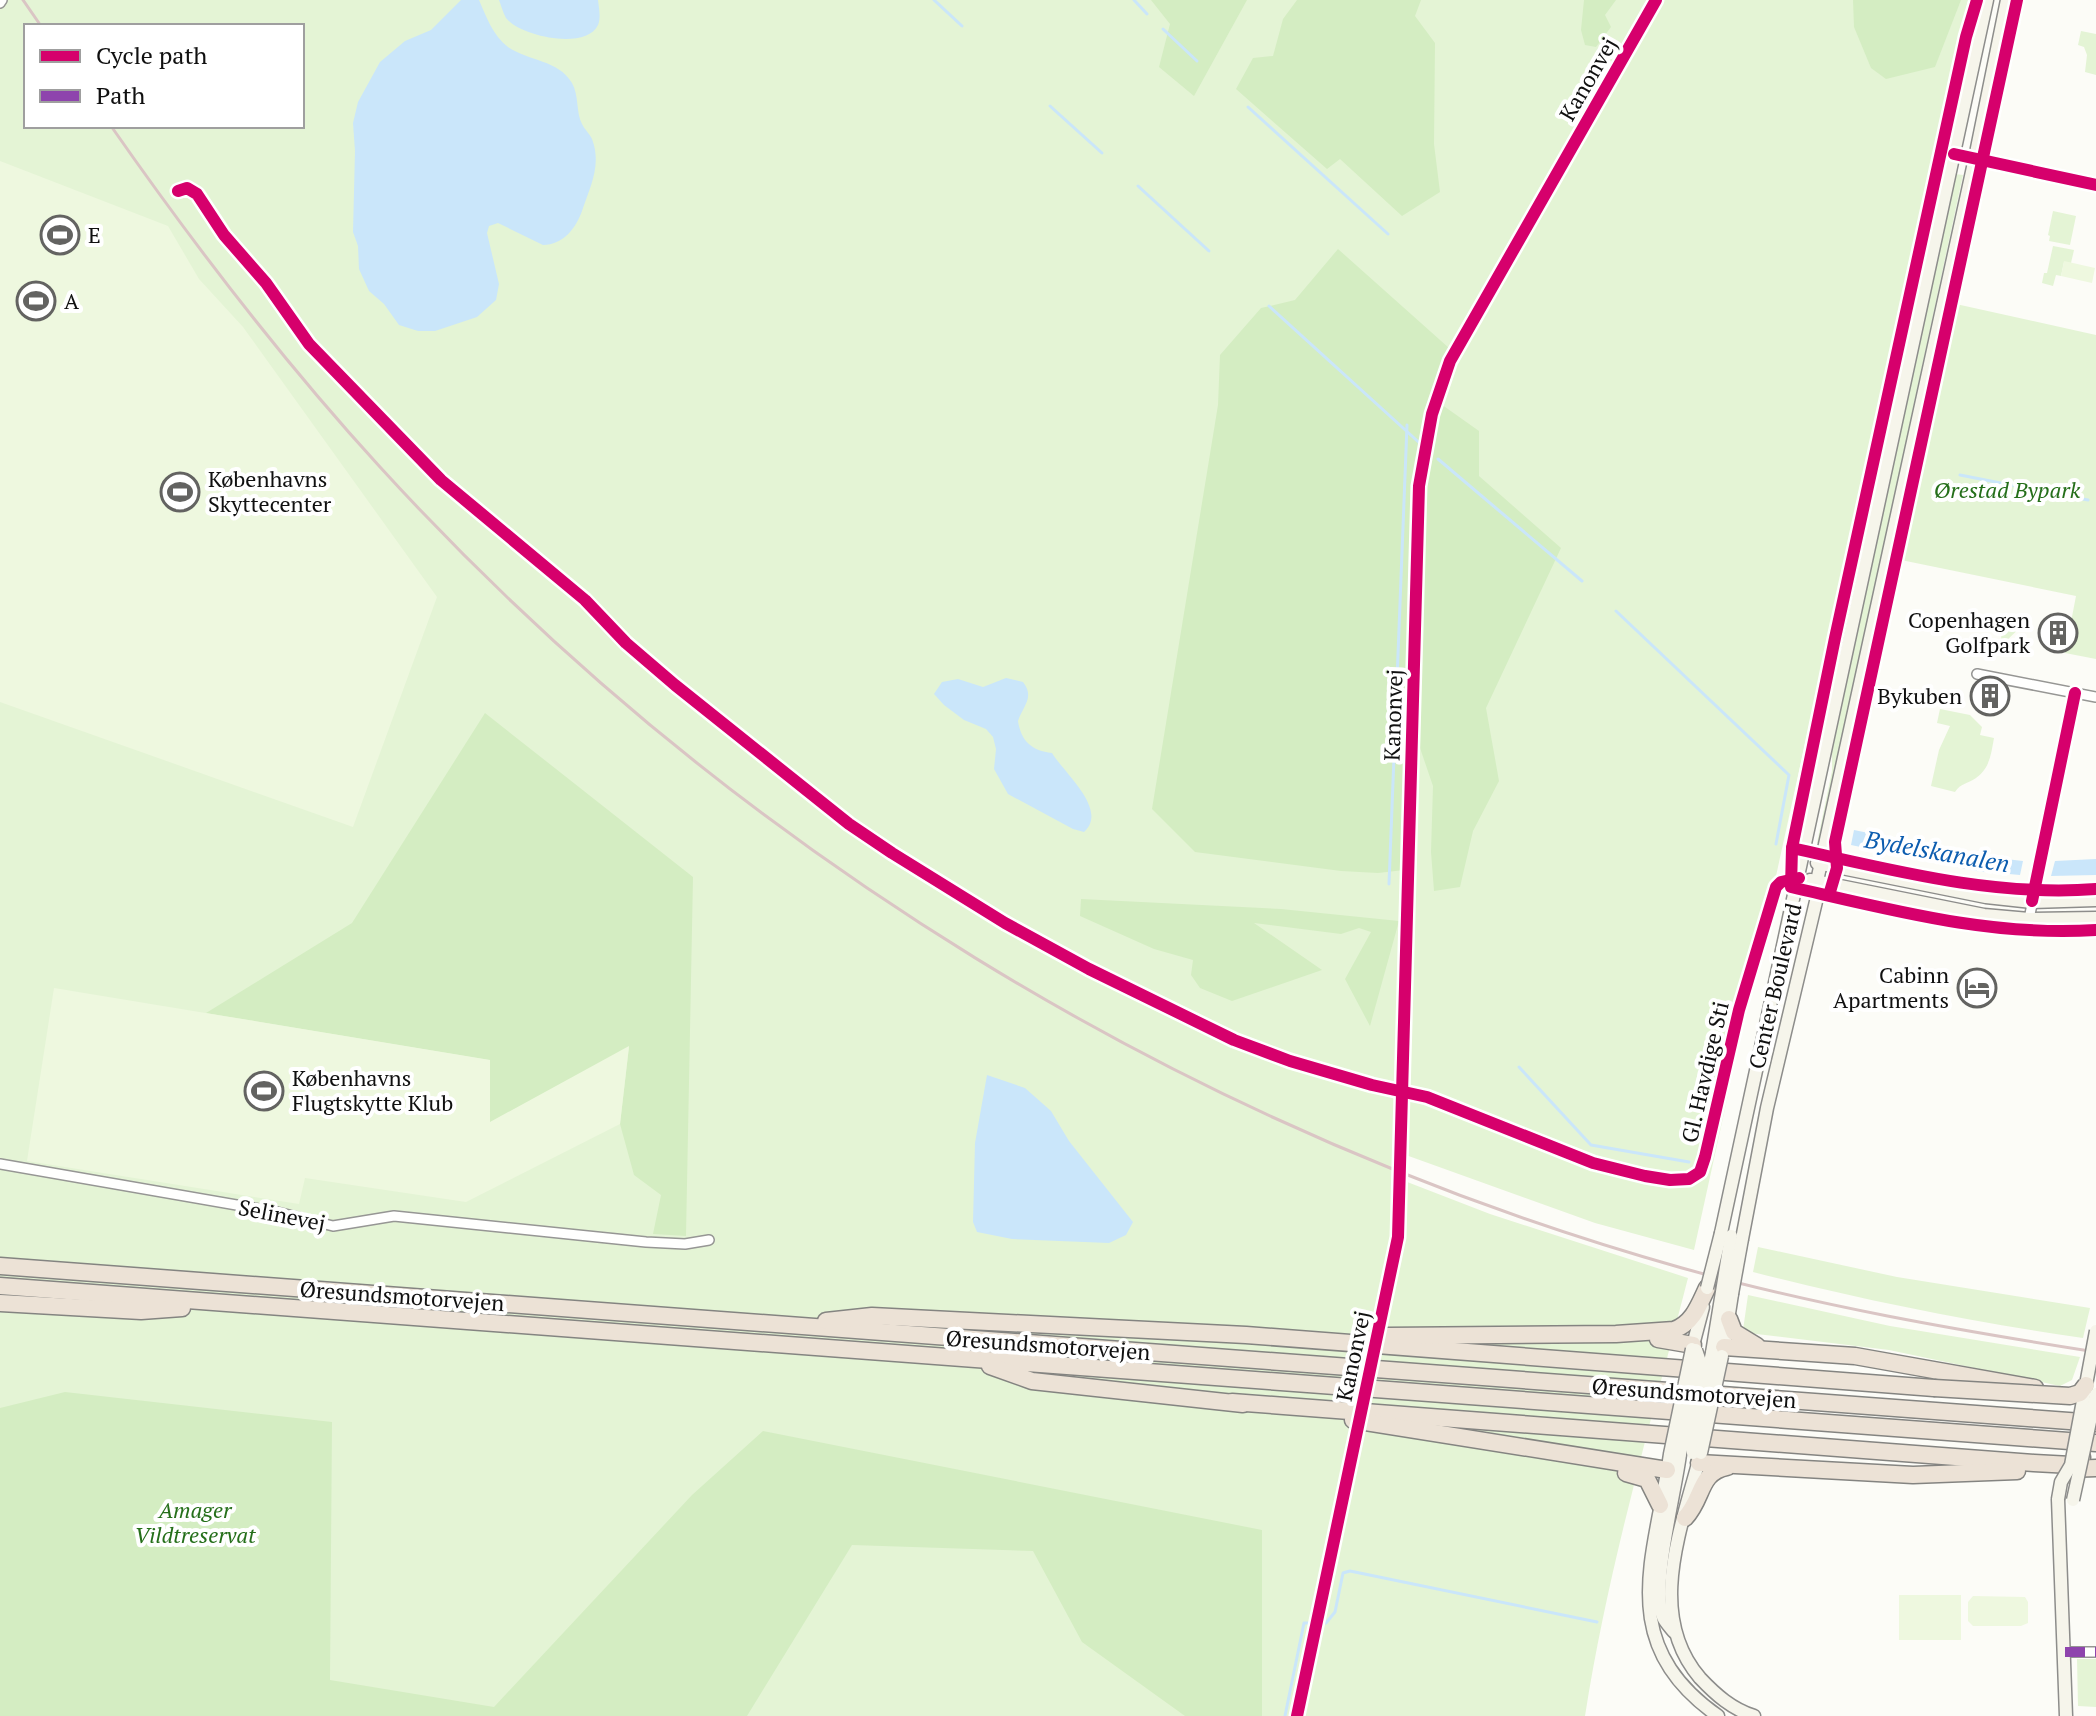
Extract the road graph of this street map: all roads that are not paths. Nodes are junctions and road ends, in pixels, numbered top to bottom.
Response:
1 (1987, 0) edge
2 (2007, 0) edge
3 (1954, 154) junction
4 (1975, 158) junction
5 (2096, 185) edge
6 (1977, 674) dead end
7 (2075, 693) junction
8 (2096, 697) edge
9 (1802, 860) junction
10 (1821, 864) junction
11 (1799, 878) junction
12 (1817, 881) junction
13 (2096, 900) edge
14 (2032, 902) junction
15 (2096, 918) edge
16 (2029, 919) junction
17 (0, 1164) edge
18 (1731, 1236) junction
19 (709, 1240) dead end
20 (0, 1266) edge
21 (0, 1286) edge
22 (1720, 1291) junction
23 (0, 1303) edge
24 (240, 1304) junction
25 (1729, 1319) junction
26 (783, 1325) junction
27 (2096, 1331) edge
28 (1616, 1334) junction
29 (1246, 1335) junction
30 (1694, 1348) junction
31 (1762, 1348) junction
32 (1718, 1350) junction
33 (969, 1359) junction
34 (2093, 1392) edge
35 (1232, 1402) junction
36 (2096, 1423) edge
37 (1493, 1444) junction
38 (2090, 1448) edge
39 (1684, 1460) junction
40 (2071, 1465) junction
41 (1755, 1466) junction
42 (2096, 1468) edge
43 (1660, 1505) junction
44 (1685, 1518) junction
45 (2060, 1556) junction
46 (1676, 1635) junction
47 (2065, 1652) junction
48 (2096, 1652) edge
49 (1696, 1673) junction
50 (1682, 1684) junction
51 (1718, 1716) edge
52 (1754, 1716) edge
53 (2066, 1716) edge

1 - 3 street, Center Boulevard
2 - 4 street, Center Boulevard
3 - 4 street
3 - 9 street, Center Boulevard
4 - 5 street
4 - 10 street, Center Boulevard
6 - 7 street
7 - 8 street
7 - 14 street
9 - 10 street
9 - 11 street, Center Boulevard
10 - 12 street, Center Boulevard
10 - 14 street
11 - 12 street
11 - 18 street, Center Boulevard
12 - 16 street
12 - 18 street, Center Boulevard
13 - 14 street
14 - 16 street
15 - 16 street
17 - 19 street, Selinevej
18 - 22 street, Center Boulevard, bridge
18 - 22 street, Center Boulevard, bridge
20 - 26 highway, Øresundsmotorvejen
21 - 24 highway, Øresundsmotorvejen
22 - 25 street, Center Boulevard
22 - 28 highway
22 - 30 street, Center Boulevard
22 - 32 street
23 - 24 highway
24 - 33 highway, Øresundsmotorvejen
25 - 31 highway
25 - 32 street, Center Boulevard
26 - 29 highway
26 - 36 highway, Øresundsmotorvejen
27 - 34 street, bridge
28 - 29 highway
28 - 30 highway
29 - 34 highway, bridge
30 - 32 street
30 - 39 street, Center Boulevard, bridge
31 - 32 highway
31 - 34 highway
32 - 39 street, Center Boulevard, bridge
33 - 35 highway
33 - 38 highway, Øresundsmotorvejen
34 - 38 street, bridge
34 - 40 street, bridge
35 - 37 highway
35 - 40 highway
37 - 39 highway
37 - 43 highway
38 - 40 highway, bridge
38 - 45 street, bridge
39 - 41 highway
39 - 43 street, Center Boulevard
39 - 44 street, Center Boulevard
39 - 46 street
40 - 45 street, bridge
41 - 42 highway
41 - 44 highway
43 - 50 street, Center Boulevard
44 - 46 street, Center Boulevard
45 - 47 street
46 - 49 street, Center Boulevard
47 - 48 street
47 - 53 street
49 - 50 street
49 - 52 street, Center Boulevard
50 - 51 street, Center Boulevard

